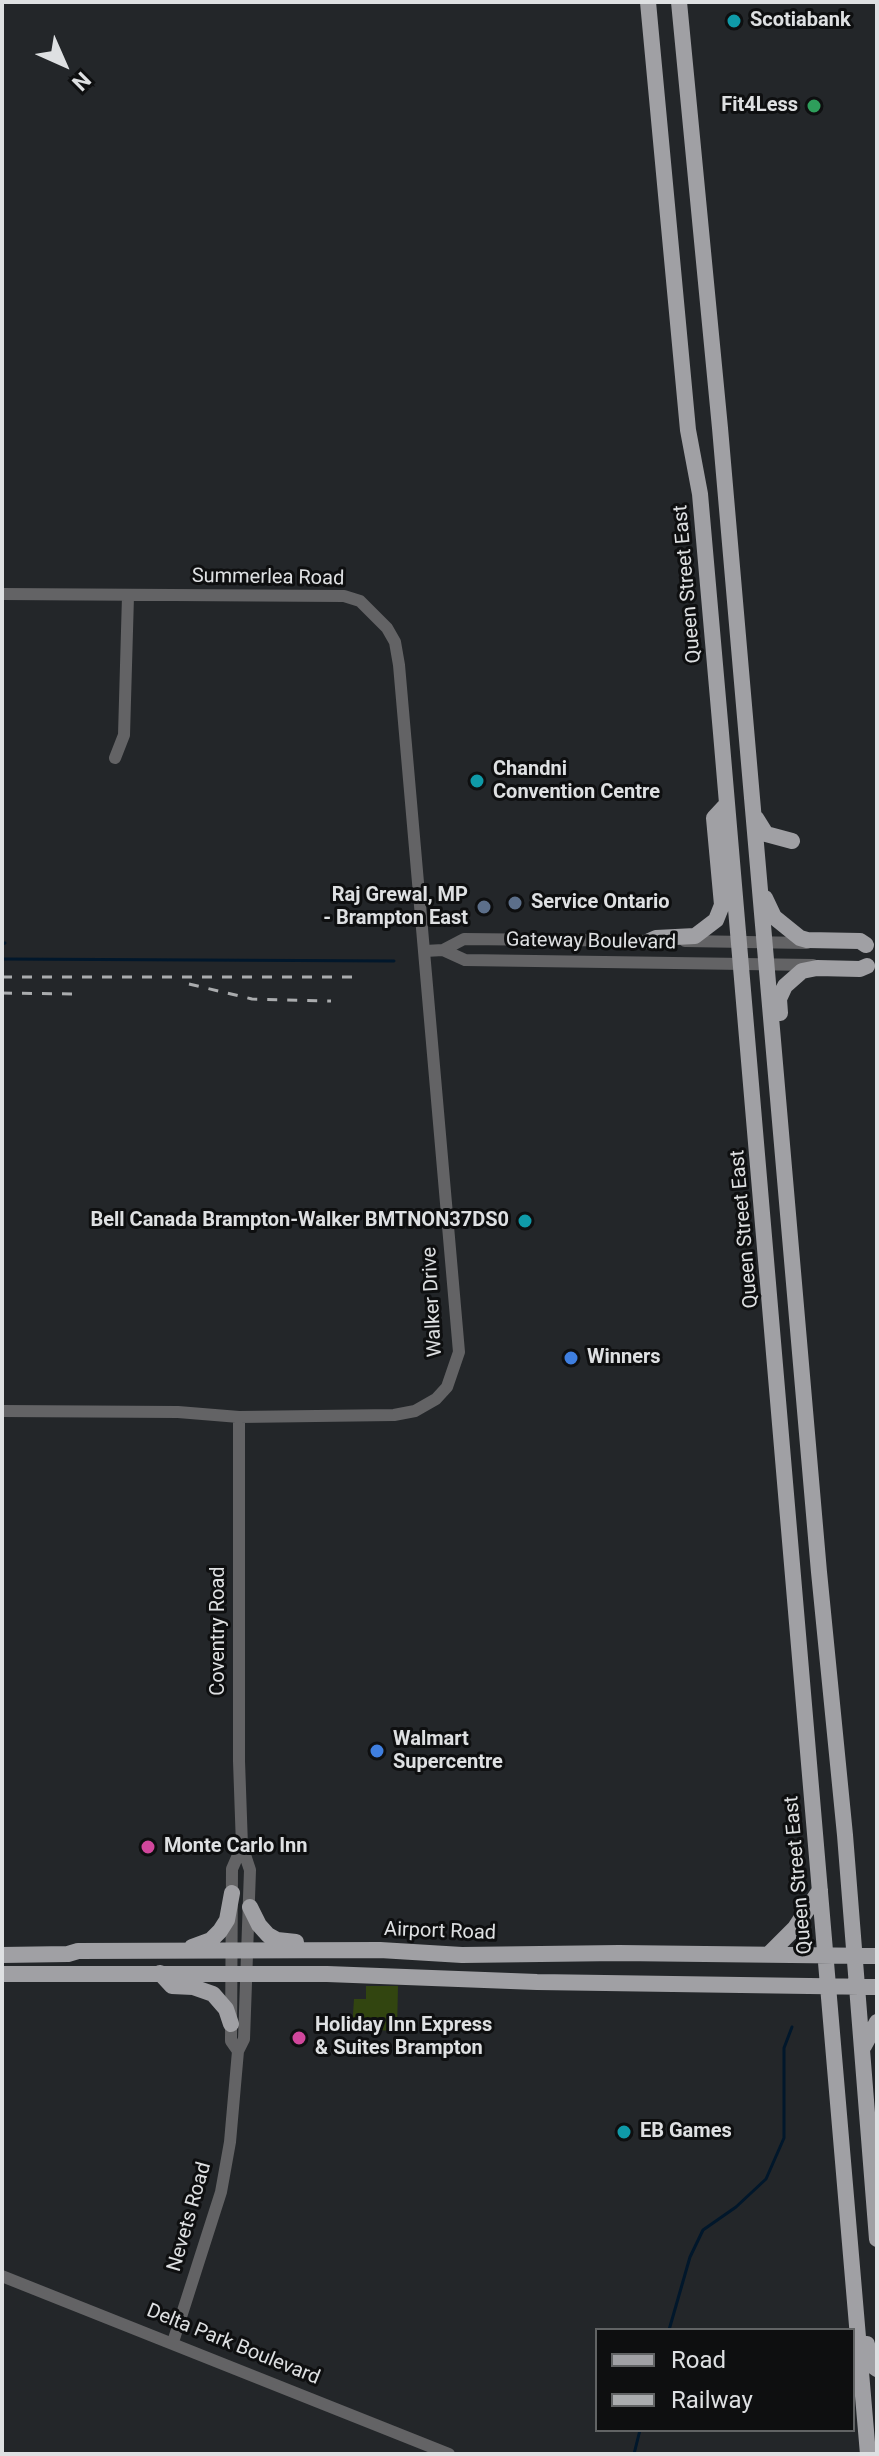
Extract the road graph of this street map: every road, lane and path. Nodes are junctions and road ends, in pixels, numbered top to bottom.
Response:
1 (646, 2) edge
2 (679, 2) edge
3 (687, 2) edge
4 (684, 62) junction
5 (2, 594) edge
6 (128, 596) junction
7 (115, 758) dead end
8 (727, 804) junction
9 (753, 813) junction
10 (757, 859) junction
11 (649, 941) junction
12 (740, 942) junction
13 (765, 942) junction
14 (872, 945) edge
15 (443, 950) junction
16 (425, 951) junction
17 (742, 964) junction
18 (767, 964) junction
19 (872, 966) edge
20 (776, 1064) junction
21 (2, 1411) edge
22 (239, 1417) junction
23 (242, 1846) junction
24 (820, 1890) junction
25 (232, 1893) junction
26 (250, 1907) junction
27 (174, 1950) junction
28 (240, 1950) junction
29 (323, 1950) junction
30 (769, 1954) junction
31 (2, 1955) edge
32 (826, 1955) junction
33 (855, 1955) junction
34 (877, 1956) edge
35 (160, 1973) junction
36 (239, 1973) junction
37 (2, 1974) edge
38 (828, 1986) junction
39 (858, 1986) junction
40 (877, 1987) edge
41 (877, 2022) edge
42 (231, 2024) junction
43 (863, 2047) junction
44 (238, 2051) junction
45 (877, 2239) edge
46 (2, 2276) edge
47 (857, 2323) junction
48 (173, 2342) junction
49 (877, 2369) edge
50 (449, 2454) edge
51 (868, 2454) edge

1 - 8 main road, Queen Street East
2 - 4 main road
3 - 4 main road
4 - 9 main road
5 - 6 street, Summerlea Road
6 - 7 street
6 - 16 street, Summerlea Road
8 - 11 main road
8 - 12 main road, Queen Street East
9 - 10 main road
9 - 10 main road
10 - 13 main road
10 - 14 main road
11 - 12 street, Gateway Boulevard
11 - 15 street, Gateway Boulevard
12 - 13 street, Gateway Boulevard
12 - 17 main road, Queen Street East
13 - 14 street, Gateway Boulevard
13 - 18 main road
15 - 16 street, Gateway Boulevard
15 - 17 street, Gateway Boulevard
16 - 22 street, Walker Drive
17 - 18 street, Gateway Boulevard
17 - 24 main road, Queen Street East
18 - 19 street, Gateway Boulevard
18 - 20 main road
19 - 20 main road
20 - 33 main road
21 - 22 street, Walker Drive
22 - 23 street, Coventry Road
23 - 25 street, Coventry Road
23 - 26 street, Coventry Road
24 - 30 main road
24 - 32 main road, Queen Street East
25 - 27 main road
25 - 28 street, Coventry Road
26 - 28 street, Coventry Road
26 - 29 main road
27 - 28 main road, Airport Road
27 - 31 main road, Airport Road
28 - 29 main road, Airport Road
28 - 36 street, Coventry Road
29 - 30 main road, Airport Road
30 - 32 main road, Airport Road
32 - 33 main road, Airport Road
32 - 38 main road, Queen Street East
33 - 34 main road, Airport Road
33 - 39 main road
35 - 36 main road
35 - 37 main road
35 - 42 main road
36 - 38 main road
36 - 42 street, Nevets Road
36 - 44 street, Nevets Road
38 - 39 main road
38 - 47 main road, Queen Street East
39 - 40 main road
39 - 43 main road
41 - 43 main road
42 - 44 street, Nevets Road
43 - 45 main road
44 - 48 street, Nevets Road
46 - 48 street, Delta Park Boulevard
47 - 49 main road
47 - 51 main road, Queen Street East
48 - 50 street, Delta Park Boulevard

